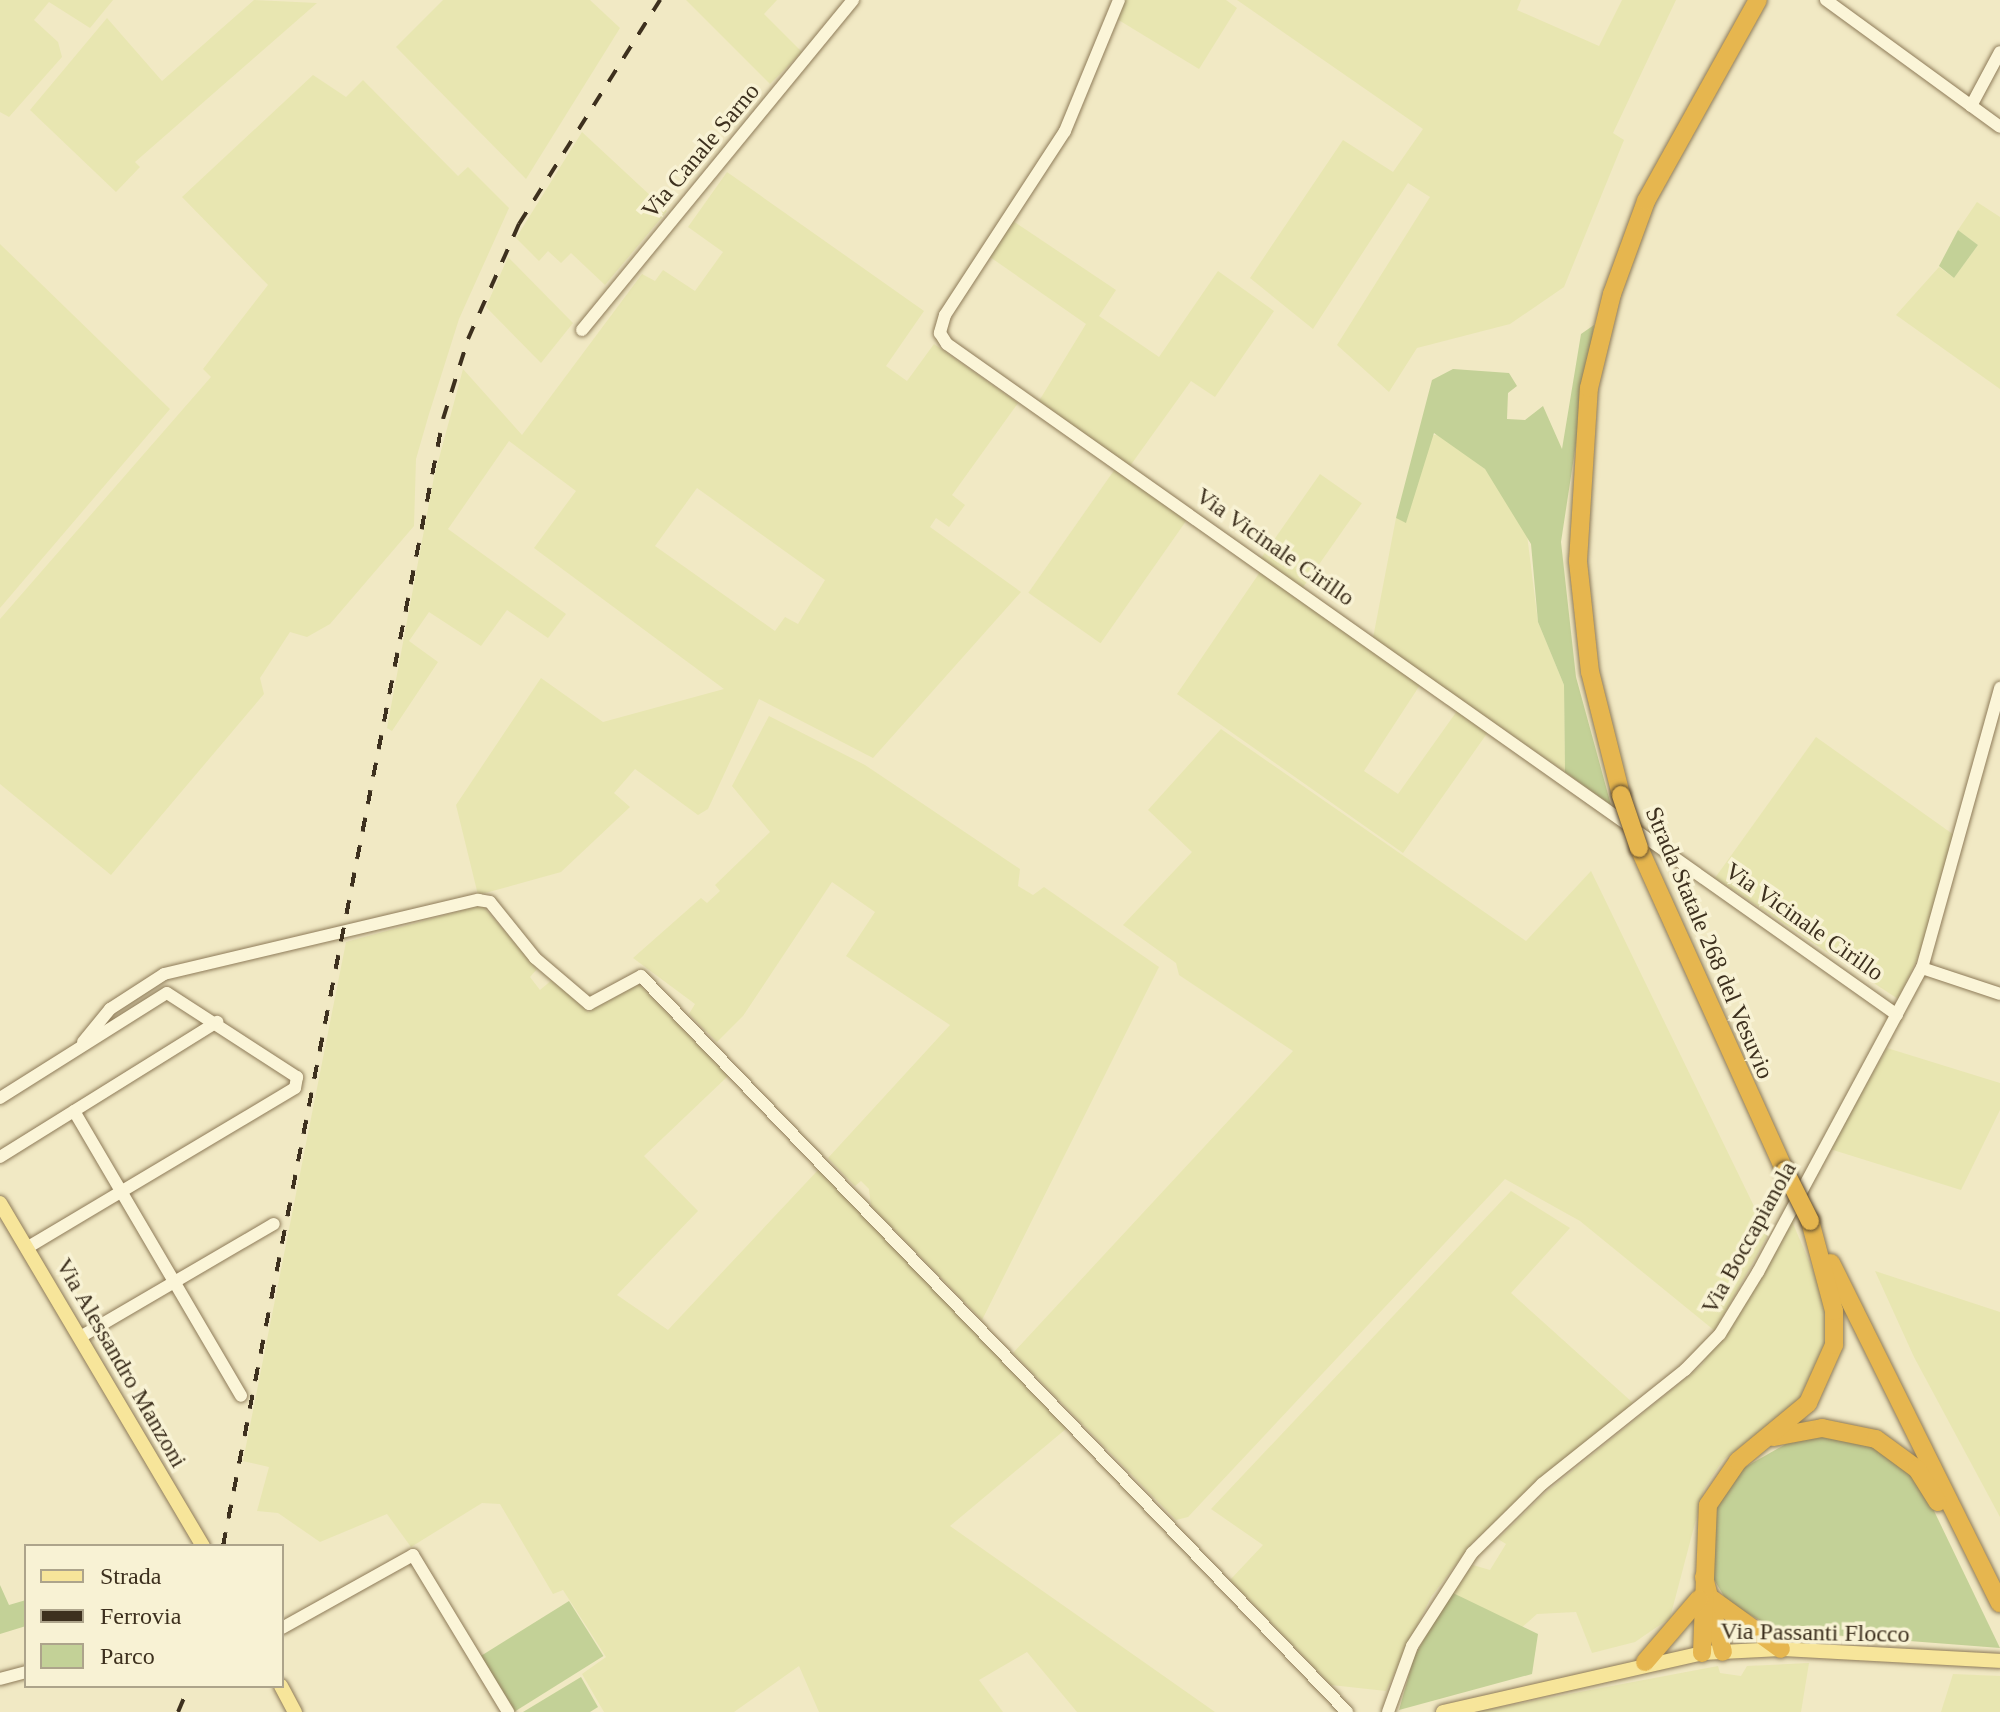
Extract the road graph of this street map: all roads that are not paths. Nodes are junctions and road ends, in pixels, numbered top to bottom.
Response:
1 (853, 0) edge
2 (1119, 0) edge
3 (1758, 0) edge
4 (1826, 0) edge
5 (2000, 52) edge
6 (1971, 106) junction
7 (2000, 127) edge
8 (582, 330) dead end
9 (2000, 688) edge
10 (1922, 968) junction
11 (2000, 994) edge
12 (1897, 1015) junction
13 (217, 1022) junction
14 (83, 1042) junction
15 (0, 1098) edge
16 (74, 1111) junction
17 (0, 1157) edge
18 (121, 1191) junction
19 (0, 1203) edge
20 (5, 1221) edge
21 (1810, 1221) junction
22 (274, 1224) dead end
23 (28, 1247) junction
24 (175, 1280) junction
25 (82, 1336) junction
26 (241, 1396) dead end
27 (1768, 1439) junction
28 (202, 1544) edge
29 (1706, 1599) junction
30 (1998, 1599) edge
31 (284, 1627) edge
32 (1781, 1649) junction
33 (1723, 1652) junction
34 (1702, 1653) junction
35 (2000, 1661) edge
36 (1645, 1662) junction
37 (24, 1673) edge
38 (0, 1679) edge
39 (282, 1688) edge
40 (295, 1712) edge
41 (508, 1712) edge
42 (1347, 1712) edge
43 (1388, 1712) edge
44 (1443, 1712) edge

1 - 8 street, Via Canale Sarno
2 - 12 street, Via Vicinale Cirillo
3 - 21 highway, Strada Statale 268 del Vesuvio, bridge
4 - 6 street
5 - 6 street
6 - 7 street
9 - 10 street, Via Boccapianola
10 - 11 street
10 - 12 street, Via Boccapianola
12 - 43 street, Via Boccapianola
13 - 14 street
13 - 16 street
13 - 18 street
14 - 15 street
14 - 42 street
16 - 17 street
16 - 18 street
18 - 23 street
18 - 24 street
19 - 20 main road, Via Alessandro Manzoni
20 - 23 main road, Via Alessandro Manzoni
21 - 27 highway
21 - 30 highway, Strada Statale 268 del Vesuvio
22 - 24 street
23 - 25 main road, Via Alessandro Manzoni
24 - 25 street
24 - 26 street
25 - 28 main road, Via Alessandro Manzoni
27 - 29 highway
27 - 30 highway
29 - 32 highway
29 - 33 highway
29 - 34 highway
29 - 36 highway
31 - 41 street
32 - 33 main road, Via Passanti Flocco
32 - 35 main road, Via Passanti Flocco
33 - 34 main road, Via Passanti Flocco
34 - 36 main road, Via Passanti Flocco
36 - 44 main road, Via Passanti Flocco
37 - 38 street
39 - 40 main road

